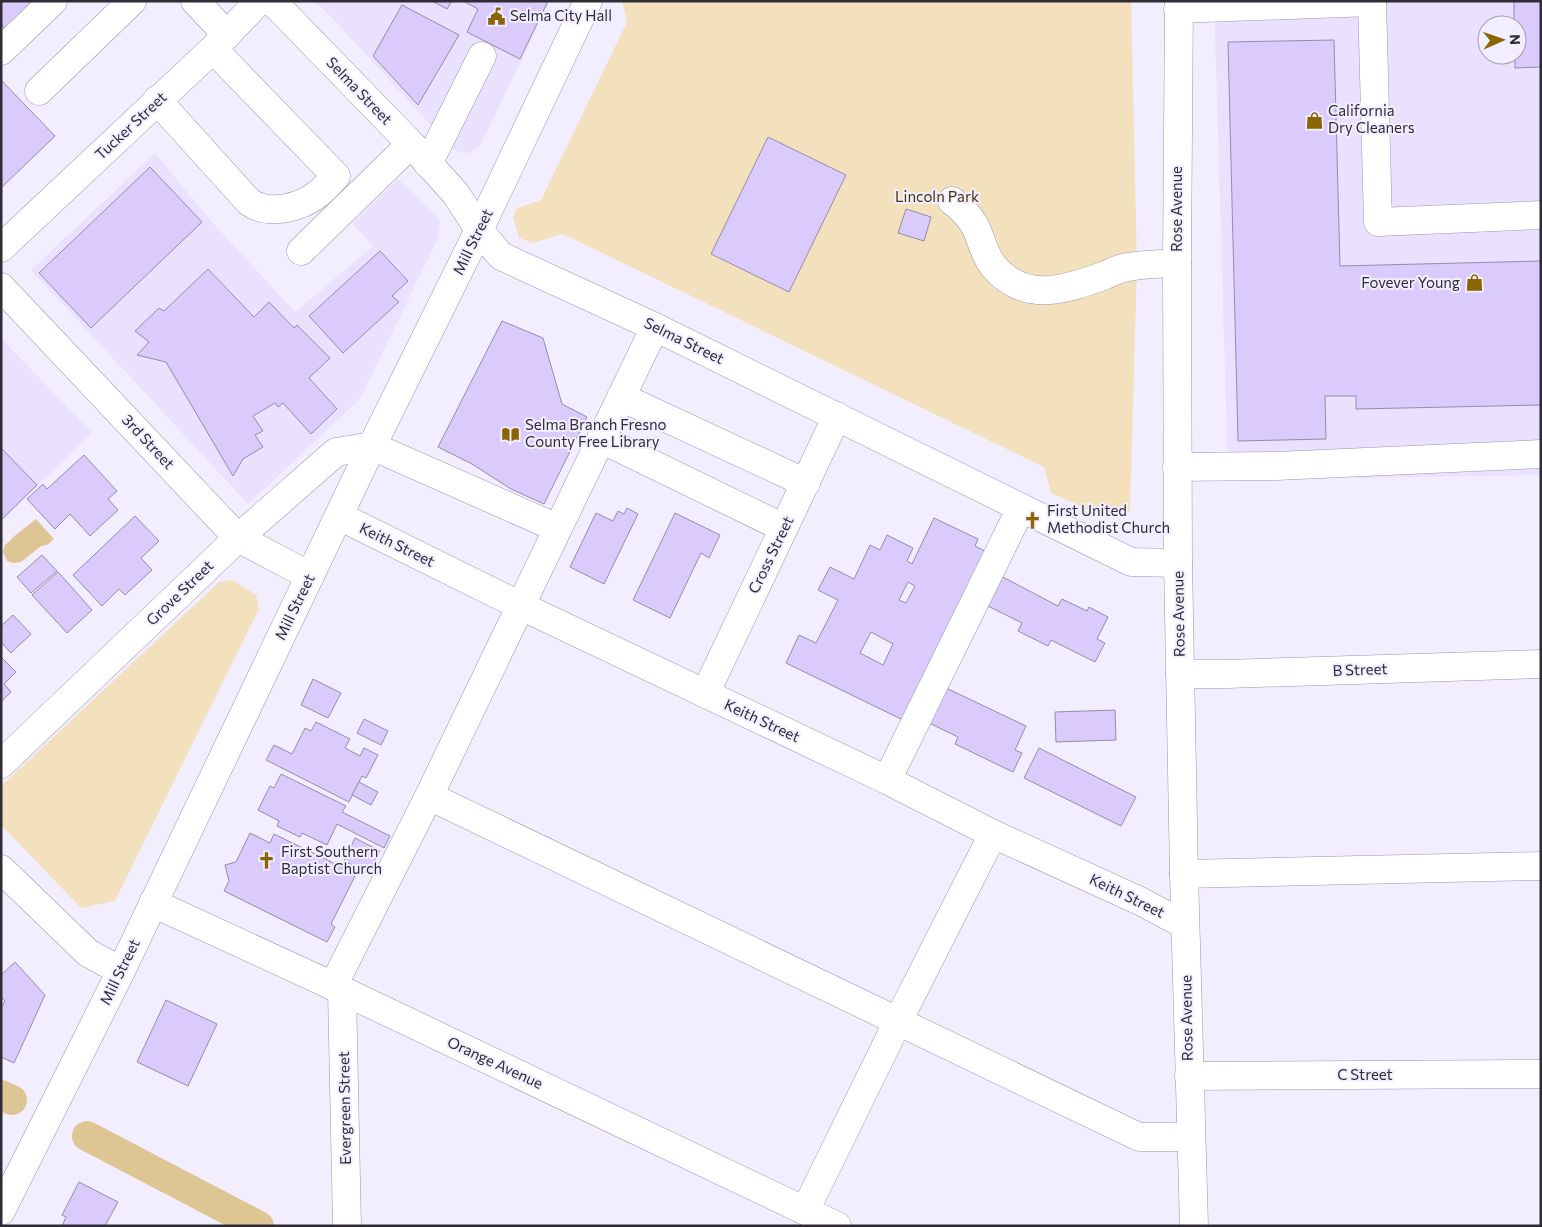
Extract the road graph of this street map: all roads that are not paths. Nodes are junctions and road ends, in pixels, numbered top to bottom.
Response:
1 (53, 1) edge
2 (132, 1) edge
3 (195, 1) edge
4 (259, 1) edge
5 (272, 1) edge
6 (588, 1) edge
7 (1372, 2) edge
8 (1178, 5) edge
9 (220, 42) junction
10 (1, 51) edge
11 (482, 56) dead end
12 (39, 91) dead end
13 (157, 100) junction
14 (419, 154) junction
15 (952, 201) dead end
16 (1541, 215) edge
17 (479, 230) junction
18 (1, 248) edge
19 (301, 251) dead end
20 (1177, 263) junction
21 (1, 287) edge
22 (655, 327) junction
23 (621, 397) junction
24 (837, 416) junction
25 (601, 439) junction
26 (372, 446) junction
27 (1541, 454) edge
28 (1177, 467) junction
29 (806, 483) junction
30 (1021, 508) junction
31 (339, 516) junction
32 (558, 528) junction
33 (784, 528) junction
34 (238, 538) junction
35 (1178, 564) junction
36 (310, 576) junction
37 (521, 606) junction
38 (1541, 664) edge
39 (1180, 674) junction
40 (705, 694) junction
41 (1, 764) edge
42 (887, 780) junction
43 (429, 796) junction
44 (993, 834) junction
45 (1541, 866) edge
46 (1, 869) edge
47 (1184, 874) junction
48 (153, 903) junction
49 (1185, 926) junction
50 (120, 971) junction
51 (338, 988) junction
52 (898, 1021) junction
53 (1541, 1074) edge
54 (1189, 1076) junction
55 (1191, 1137) junction
56 (1, 1211) edge
57 (805, 1211) junction
58 (348, 1226) edge
59 (837, 1226) edge
60 (1194, 1226) edge

1 - 10 street
2 - 12 street
3 - 9 street
4 - 9 street, Tucker Street
5 - 14 street, Selma Street
6 - 17 street, Mill Street
7 - 8 street
7 - 16 street
8 - 20 street, Rose Avenue
9 - 13 street, Tucker Street
9 - 13 street
11 - 14 street
13 - 18 street, Tucker Street
14 - 17 street, Selma Street
14 - 19 street
15 - 20 street
17 - 22 street, Selma Street
17 - 26 street, Mill Street
20 - 28 street, Rose Avenue
21 - 34 street, 3rd Street
22 - 23 street
22 - 24 street, Selma Street
23 - 25 street
23 - 29 street
24 - 29 street, Cross Street
24 - 30 street, Selma Street
25 - 32 street
25 - 33 street
26 - 31 street, Mill Street
26 - 32 street
26 - 34 street, Grove Street
27 - 28 street
28 - 35 street, Rose Avenue
29 - 33 street, Cross Street
30 - 35 street, Selma Street
30 - 42 street
31 - 36 street, Mill Street
31 - 37 street, Keith Street
32 - 37 street
33 - 40 street, Cross Street
34 - 36 street, 3rd Street
34 - 41 street, Grove Street
35 - 39 street, Rose Avenue
36 - 48 street, Mill Street
37 - 40 street, Keith Street
37 - 43 street
38 - 39 street, B Street
39 - 47 street, Rose Avenue
40 - 42 street, Keith Street
42 - 44 street, Keith Street
43 - 51 street
43 - 52 street
44 - 49 street, Keith Street
44 - 52 street
45 - 47 street
46 - 50 street
47 - 49 street, Rose Avenue
48 - 50 street, Mill Street
48 - 51 street, Orange Avenue
49 - 54 street, Rose Avenue
50 - 56 street, Mill Street
51 - 57 street, Orange Avenue
51 - 58 street, Evergreen Street
52 - 55 street
52 - 57 street
53 - 54 street, C Street
54 - 55 street, Rose Avenue
55 - 60 street, Rose Avenue
57 - 59 street, Orange Avenue

